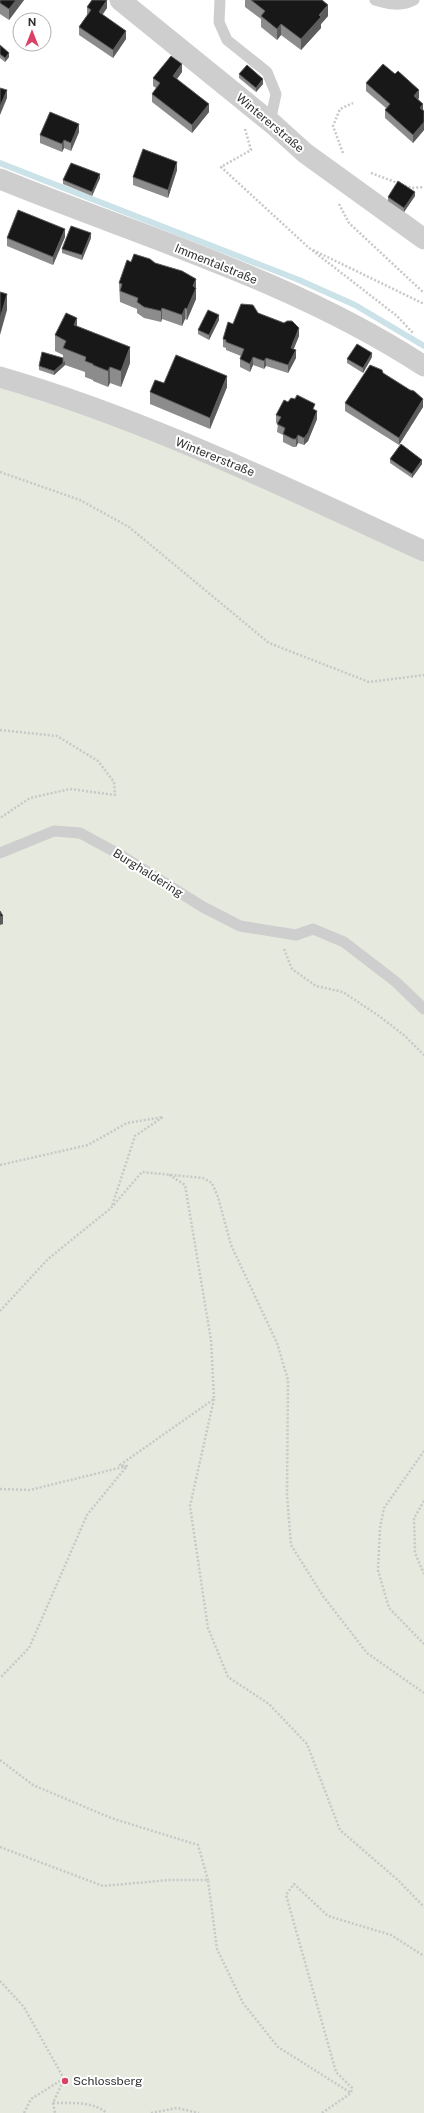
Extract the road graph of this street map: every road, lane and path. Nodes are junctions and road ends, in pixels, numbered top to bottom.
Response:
1 (120, 0) edge
2 (220, 0) edge
3 (375, 0) edge
4 (414, 0) edge
5 (353, 103) dead end
6 (270, 122) junction
7 (244, 124) dead end
8 (344, 156) dead end
9 (0, 179) edge
10 (335, 197) dead end
11 (424, 239) edge
12 (308, 247) junction
13 (424, 293) edge
14 (424, 304) edge
15 (417, 338) dead end
16 (424, 366) edge
17 (0, 377) edge
18 (0, 472) edge
19 (424, 551) edge
20 (424, 675) edge
21 (0, 730) edge
22 (0, 818) edge
23 (0, 853) edge
24 (290, 964) dead end
25 (424, 1009) edge
26 (424, 1055) edge
27 (0, 1165) edge
28 (168, 1174) junction
29 (111, 1208) junction
30 (0, 1311) edge
31 (214, 1399) junction
32 (424, 1451) edge
33 (127, 1466) junction
34 (0, 1489) edge
35 (424, 1501) edge
36 (424, 1574) edge
37 (424, 1644) edge
38 (0, 1678) edge
39 (424, 1693) edge
40 (0, 1760) edge
41 (0, 1847) edge
42 (208, 1880) junction
43 (424, 1907) edge
44 (424, 1956) edge
45 (0, 1980) edge
46 (64, 2078) junction
47 (350, 2093) junction
48 (53, 2104) junction
49 (24, 2113) edge
50 (55, 2113) edge
51 (107, 2113) edge
52 (151, 2113) edge
53 (199, 2113) edge
54 (322, 2113) edge

1 - 6 street, Wintererstraße
2 - 6 lane
3 - 4 lane
5 - 8 path
6 - 11 street, Wintererstraße
7 - 12 path
9 - 16 street, Immentalstraße
10 - 13 path
12 - 14 path
12 - 15 path
17 - 19 street, Wintererstraße
18 - 20 path
21 - 22 path
23 - 25 lane, Burghaldering
24 - 26 path
27 - 29 path
28 - 29 path
28 - 31 path
28 - 39 path
29 - 30 path
31 - 33 path
31 - 43 path
32 - 37 path
33 - 34 path
33 - 38 path
35 - 36 path
40 - 42 path
41 - 42 path
42 - 47 path
44 - 47 path
45 - 46 path
46 - 48 path
46 - 49 path
47 - 54 path
48 - 50 path
48 - 51 path
52 - 53 path

